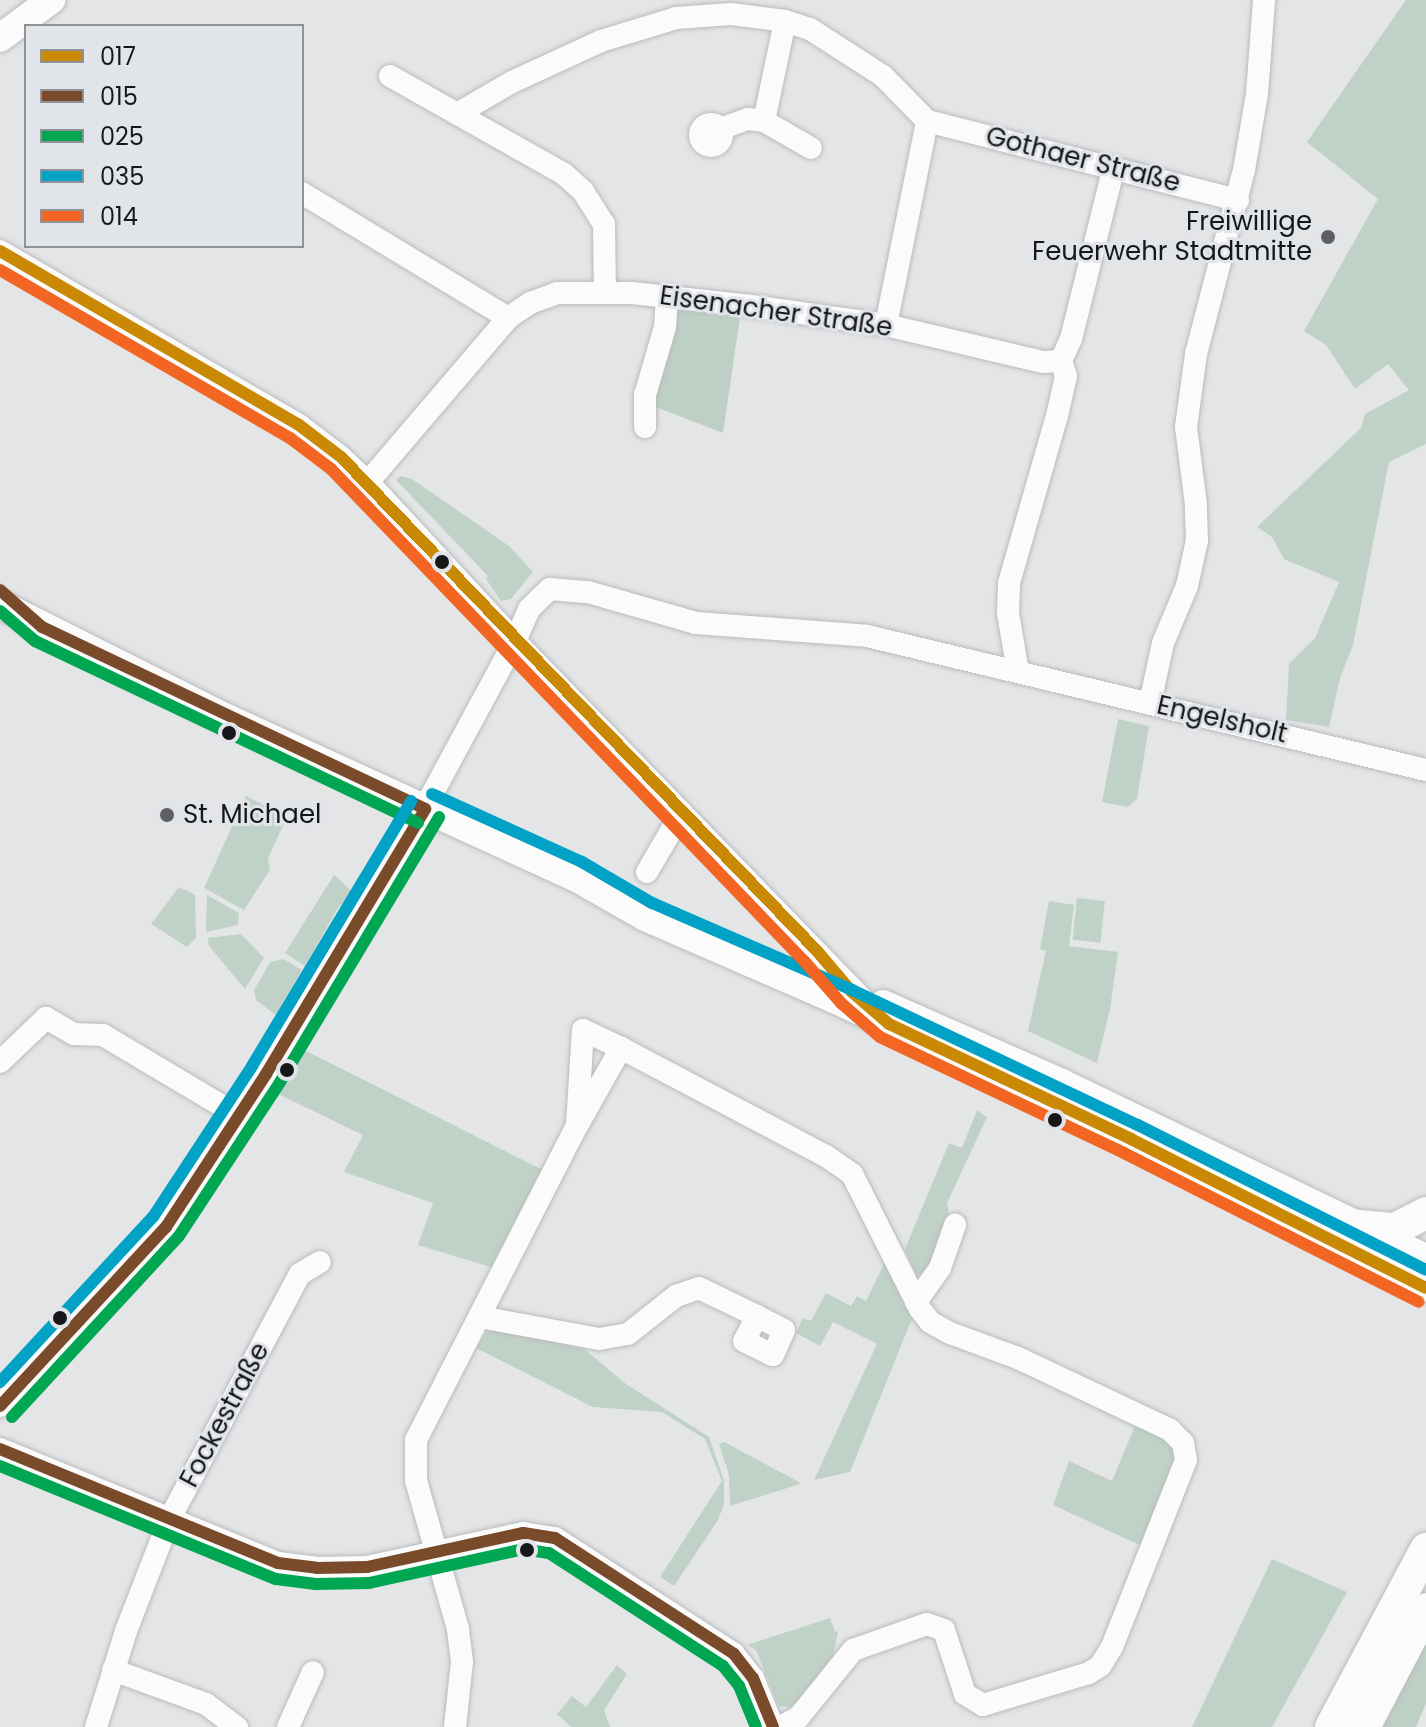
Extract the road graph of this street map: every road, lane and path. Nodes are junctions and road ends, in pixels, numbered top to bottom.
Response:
1 (51, 0) edge
2 (1264, 0) edge
3 (785, 21) junction
4 (0, 38) edge
5 (390, 76) dead end
6 (457, 114) junction
7 (764, 121) junction
8 (927, 121) junction
9 (720, 129) dead end
10 (811, 148) dead end
11 (1114, 167) junction
12 (304, 194) edge
13 (1238, 200) junction
14 (0, 251) edge
15 (605, 292) junction
16 (667, 296) junction
17 (508, 318) junction
18 (886, 325) junction
19 (1061, 361) junction
20 (645, 427) dead end
21 (368, 482) junction
22 (0, 590) edge
23 (12, 609) edge
24 (515, 641) junction
25 (1018, 672) junction
26 (1150, 703) junction
27 (1426, 770) edge
28 (425, 809) junction
29 (682, 812) junction
30 (647, 872) dead end
31 (597, 888) junction
32 (826, 961) junction
33 (852, 992) junction
34 (917, 1016) junction
35 (889, 1024) junction
36 (621, 1048) junction
37 (0, 1062) edge
38 (239, 1116) junction
39 (577, 1126) junction
40 (1426, 1213) edge
41 (955, 1225) dead end
42 (1359, 1226) junction
43 (1426, 1258) edge
44 (320, 1262) dead end
45 (1426, 1288) edge
46 (916, 1302) junction
47 (757, 1316) dead end
48 (480, 1317) junction
49 (0, 1406) edge
50 (0, 1449) edge
51 (169, 1520) junction
52 (1426, 1549) edge
53 (436, 1552) junction
54 (1426, 1609) edge
55 (113, 1670) junction
56 (313, 1672) dead end
57 (96, 1727) edge
58 (237, 1727) edge
59 (288, 1727) edge
60 (455, 1727) edge
61 (773, 1727) edge
62 (780, 1727) edge
63 (1331, 1727) edge
64 (1364, 1727) edge

1 - 4 main road
2 - 13 street
3 - 6 street
3 - 7 street
3 - 8 street
5 - 6 street
6 - 15 street
7 - 9 street
7 - 10 street
8 - 11 street, Gothaer Straße
8 - 18 street
11 - 13 street, Gothaer Straße
11 - 19 street
12 - 17 street
13 - 26 street
14 - 21 street
15 - 16 street, Eisenacher Straße
15 - 17 street, Eisenacher Straße
16 - 18 street, Eisenacher Straße
16 - 20 street
17 - 21 street, Eisenacher Straße
18 - 19 street, Eisenacher Straße
19 - 25 street
21 - 24 street
22 - 23 main road
23 - 28 main road
24 - 25 street, Engelsholt
24 - 28 street, Engelsholt
24 - 29 street
25 - 26 street, Engelsholt
26 - 27 street, Engelsholt
28 - 31 main road
28 - 38 street, Engelsholt
29 - 30 street
29 - 32 street
31 - 33 main road
31 - 35 main road
32 - 33 street
32 - 34 street
33 - 34 main road
33 - 35 street
34 - 42 main road
35 - 45 main road
36 - 39 street
36 - 39 street
36 - 46 street
37 - 38 street
38 - 49 street, Engelsholt
39 - 48 street
40 - 42 highway
41 - 46 street
42 - 43 main road
44 - 51 street, Fockestraße
46 - 62 street
47 - 48 street
48 - 53 street
50 - 51 street
51 - 53 street
51 - 55 street, Fockestraße
52 - 63 highway
53 - 60 street
53 - 61 street
54 - 64 highway
55 - 57 street, Fockestraße
55 - 58 street
56 - 59 street

